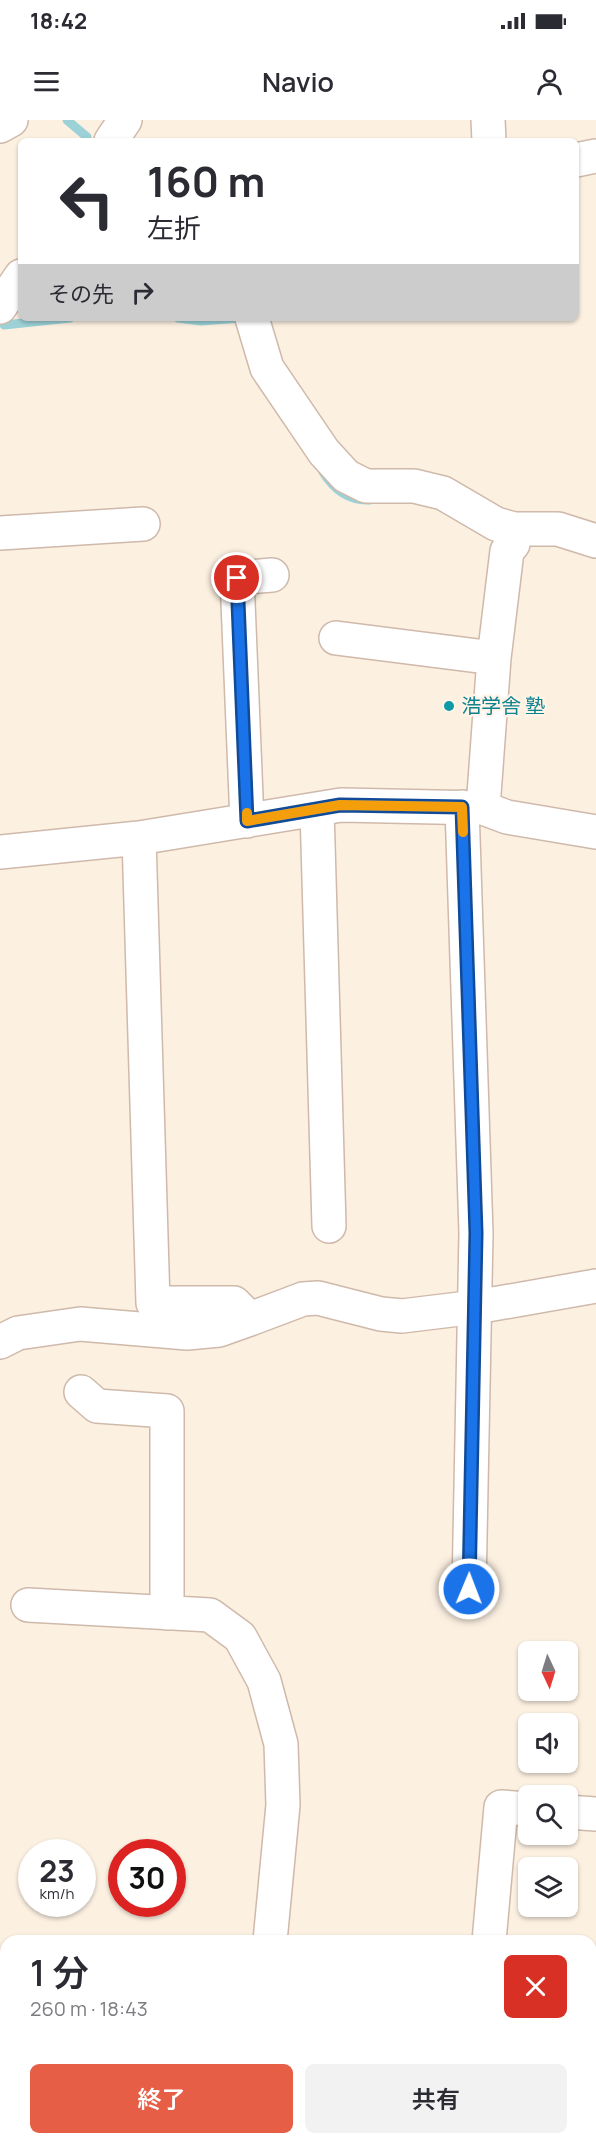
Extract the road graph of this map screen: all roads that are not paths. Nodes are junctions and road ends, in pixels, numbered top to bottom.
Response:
1 (11, 120) edge
2 (125, 120) edge
3 (488, 120) edge
4 (0, 126) edge
5 (113, 138) edge
6 (489, 138) edge
7 (596, 156) edge
8 (579, 159) edge
9 (18, 280) edge
10 (0, 307) edge
11 (253, 321) edge
12 (143, 524) dead end
13 (513, 529) junction
14 (0, 533) edge
15 (596, 541) edge
16 (272, 576) dead end
17 (336, 638) dead end
18 (494, 658) junction
19 (473, 808) junction
20 (316, 809) junction
21 (247, 821) junction
22 (596, 831) edge
23 (139, 838) junction
24 (0, 852) edge
25 (329, 1226) dead end
26 (596, 1286) edge
27 (476, 1300) junction
28 (245, 1313) junction
29 (0, 1341) edge
30 (81, 1392) dead end
31 (469, 1589) dead end
32 (28, 1605) dead end
33 (167, 1613) junction
34 (518, 1808) edge
35 (578, 1813) edge
36 (596, 1814) edge
37 (271, 1935) edge
38 (490, 1935) edge

1 - 4 street
2 - 5 street
3 - 6 street
7 - 8 street
9 - 10 street
11 - 13 street
12 - 14 street
13 - 15 street
13 - 18 street
16 - 21 street
17 - 18 street
18 - 19 street
19 - 20 street
19 - 22 street
19 - 27 street
20 - 21 street
20 - 25 street
21 - 23 street
23 - 24 street
23 - 28 street
26 - 27 street
27 - 28 street
27 - 31 street
28 - 29 street
30 - 33 street
32 - 33 street
33 - 37 street
34 - 38 street
35 - 36 street

